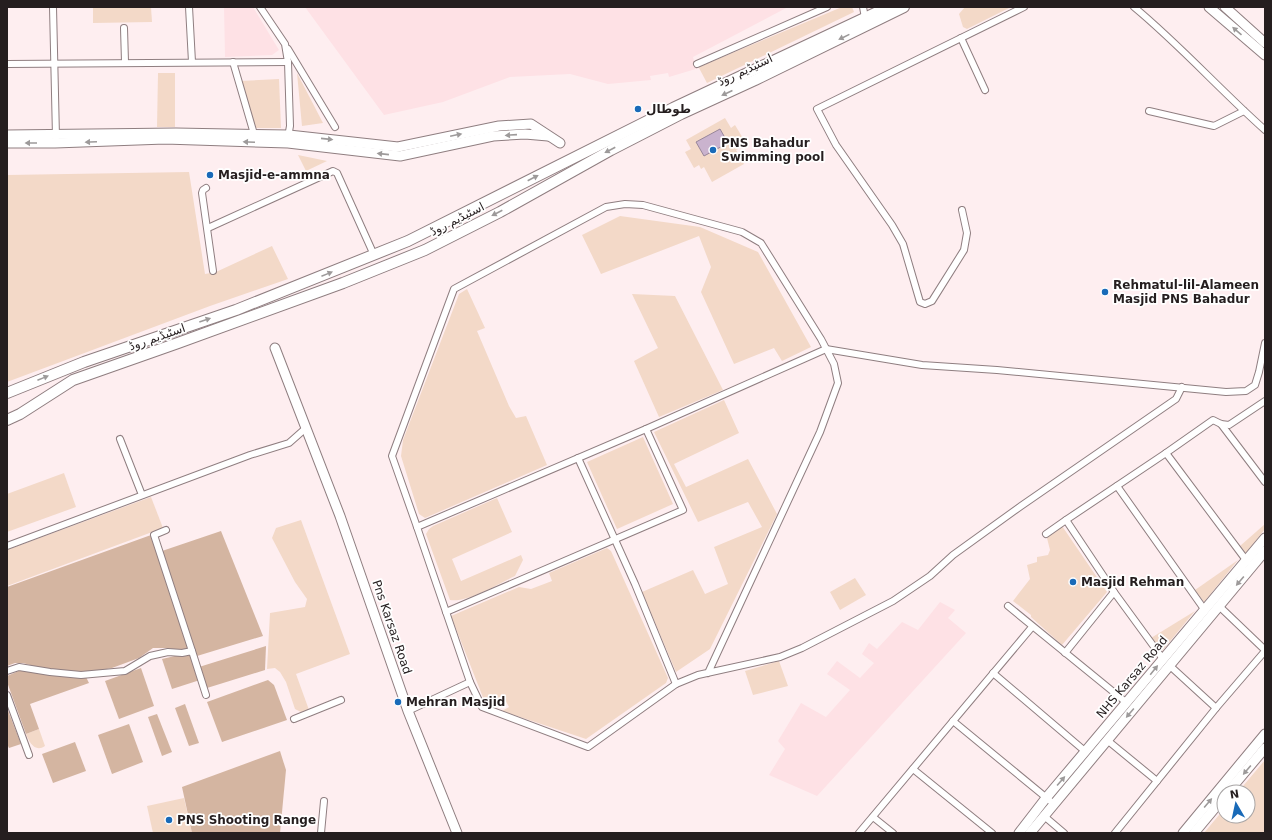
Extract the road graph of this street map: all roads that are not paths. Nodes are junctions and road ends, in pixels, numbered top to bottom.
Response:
1 (54, 7) edge
2 (189, 7) edge
3 (260, 7) edge
4 (827, 7) edge
5 (863, 7) edge
6 (888, 7) edge
7 (904, 7) edge
8 (1024, 7) edge
9 (1134, 7) edge
10 (1208, 7) edge
11 (1221, 9) edge
12 (865, 18) junction
13 (124, 28) dead end
14 (961, 38) junction
15 (1265, 43) edge
16 (285, 44) junction
17 (1265, 55) edge
18 (124, 62) junction
19 (192, 62) junction
20 (233, 62) junction
21 (288, 62) junction
22 (54, 63) junction
23 (7, 64) edge
24 (697, 64) dead end
25 (985, 90) dead end
26 (1149, 111) dead end
27 (1244, 111) junction
28 (335, 128) dead end
29 (1265, 130) edge
30 (254, 134) junction
31 (7, 135) edge
32 (165, 136) junction
33 (56, 139) junction
34 (288, 139) junction
35 (7, 143) edge
36 (560, 143) dead end
37 (206, 188) dead end
38 (962, 210) dead end
39 (208, 228) junction
40 (374, 255) junction
41 (213, 271) dead end
42 (1265, 343) edge
43 (275, 348) dead end
44 (826, 349) junction
45 (27, 385) junction
46 (1182, 387) junction
47 (7, 393) edge
48 (7, 398) edge
49 (1265, 401) edge
50 (7, 420) edge
51 (1221, 424) junction
52 (306, 428) junction
53 (646, 429) junction
54 (120, 439) dead end
55 (1166, 453) junction
56 (578, 458) junction
57 (1265, 482) edge
58 (1117, 486) junction
59 (142, 495) junction
60 (1066, 520) junction
61 (417, 527) junction
62 (166, 530) dead end
63 (1046, 534) dead end
64 (1265, 538) edge
65 (614, 539) junction
66 (7, 546) edge
67 (1265, 551) edge
68 (1246, 560) junction
69 (1114, 592) junction
70 (1008, 606) dead end
71 (1219, 606) junction
72 (1204, 609) junction
73 (446, 612) junction
74 (1032, 626) junction
75 (192, 651) junction
76 (1265, 651) edge
77 (1065, 653) junction
78 (1168, 660) junction
79 (7, 671) edge
80 (708, 673) junction
81 (993, 673) junction
82 (470, 682) junction
83 (676, 684) junction
84 (1147, 685) junction
85 (7, 695) edge
86 (206, 695) dead end
87 (341, 700) dead end
88 (1127, 703) junction
89 (1216, 708) junction
90 (408, 710) junction
91 (294, 719) dead end
92 (953, 721) junction
93 (1265, 734) edge
94 (1107, 740) junction
95 (1097, 745) junction
96 (1265, 748) edge
97 (1086, 752) junction
98 (29, 755) dead end
99 (913, 769) junction
100 (1157, 781) junction
101 (1235, 784) edge
102 (324, 801) dead end
103 (1050, 801) junction
104 (1216, 807) edge
105 (1044, 816) junction
106 (873, 817) junction
107 (321, 833) edge
108 (457, 833) edge
109 (859, 833) edge
110 (893, 833) edge
111 (992, 833) edge
112 (1019, 833) edge
113 (1030, 833) edge
114 (1064, 833) edge
115 (1115, 833) edge
116 (1183, 833) edge
117 (1194, 833) edge

1 - 22 street
2 - 19 street
3 - 16 street
4 - 24 street
5 - 12 street
6 - 12 main road, اسٹیڈیم روڈ
7 -> 50 main road, اسٹیڈیم روڈ
8 - 14 street
9 - 27 street
10 - 11 street
11 - 15 street
17 -> 11 street
40 -> 12 main road, اسٹیڈیم روڈ
13 - 18 street
14 - 25 street
14 - 38 street
16 - 21 street
16 - 28 street
18 - 19 street
18 - 22 street
19 - 20 street
20 - 21 street
20 - 30 street
21 - 34 street
22 - 23 street
22 - 33 street
26 - 27 street
27 - 29 street
30 - 32 street
30 - 34 street
31 - 33 street
32 - 33 street
34 -> 32 street
33 -> 35 street
34 - 36 street
37 - 39 street
39 - 40 street
39 - 41 street
45 -> 40 main road, اسٹیڈیم روڈ
42 - 46 street
43 - 52 street, Pns Karsaz Road
44 - 46 street
44 - 53 street
44 - 61 street
44 - 80 street
45 - 47 main road, اسٹیڈیم روڈ
45 - 48 main road
46 - 80 street
49 - 51 street
51 - 55 street
51 - 57 street
52 - 59 street
52 - 90 street, Pns Karsaz Road
53 - 56 street
53 - 65 street
54 - 59 street
55 - 58 street
55 - 68 street
56 - 61 street
56 - 65 street
58 - 60 street
58 - 72 street
59 - 66 street
60 - 63 street
60 - 69 street
61 - 73 street
62 - 75 street
64 - 68 street, NHS Karsaz Road
65 - 73 street
65 - 83 street
67 -> 71 street, NHS Karsaz Road
68 - 72 street, NHS Karsaz Road
69 - 77 street
69 - 78 street
70 - 74 street
71 - 76 street
71 - 78 street, NHS Karsaz Road
72 - 78 street, NHS Karsaz Road
73 - 82 street
74 - 77 street
74 - 81 street
75 - 79 street
75 - 86 street
76 - 89 street
77 - 88 street
78 - 84 street, NHS Karsaz Road
78 - 89 street
80 - 83 street
81 - 92 street
81 - 97 street
82 - 83 street
82 - 90 street
84 - 88 street, NHS Karsaz Road
84 -> 94 street, NHS Karsaz Road
85 - 98 street
87 - 91 street
88 - 95 street, NHS Karsaz Road
89 - 100 street
90 - 108 street, Pns Karsaz Road
92 - 99 street
92 - 103 street
116 -> 93 street
94 - 95 street, NHS Karsaz Road
94 - 100 street
95 - 97 street, NHS Karsaz Road
95 - 103 street, NHS Karsaz Road
96 -> 101 street
103 -> 97 street, NHS Karsaz Road
99 - 106 street
99 - 111 street
100 - 115 street
102 - 107 street
103 - 105 street, NHS Karsaz Road
103 - 112 street, NHS Karsaz Road
104 - 117 street
105 - 113 street, NHS Karsaz Road
105 - 114 street
106 - 109 street
106 - 110 street

